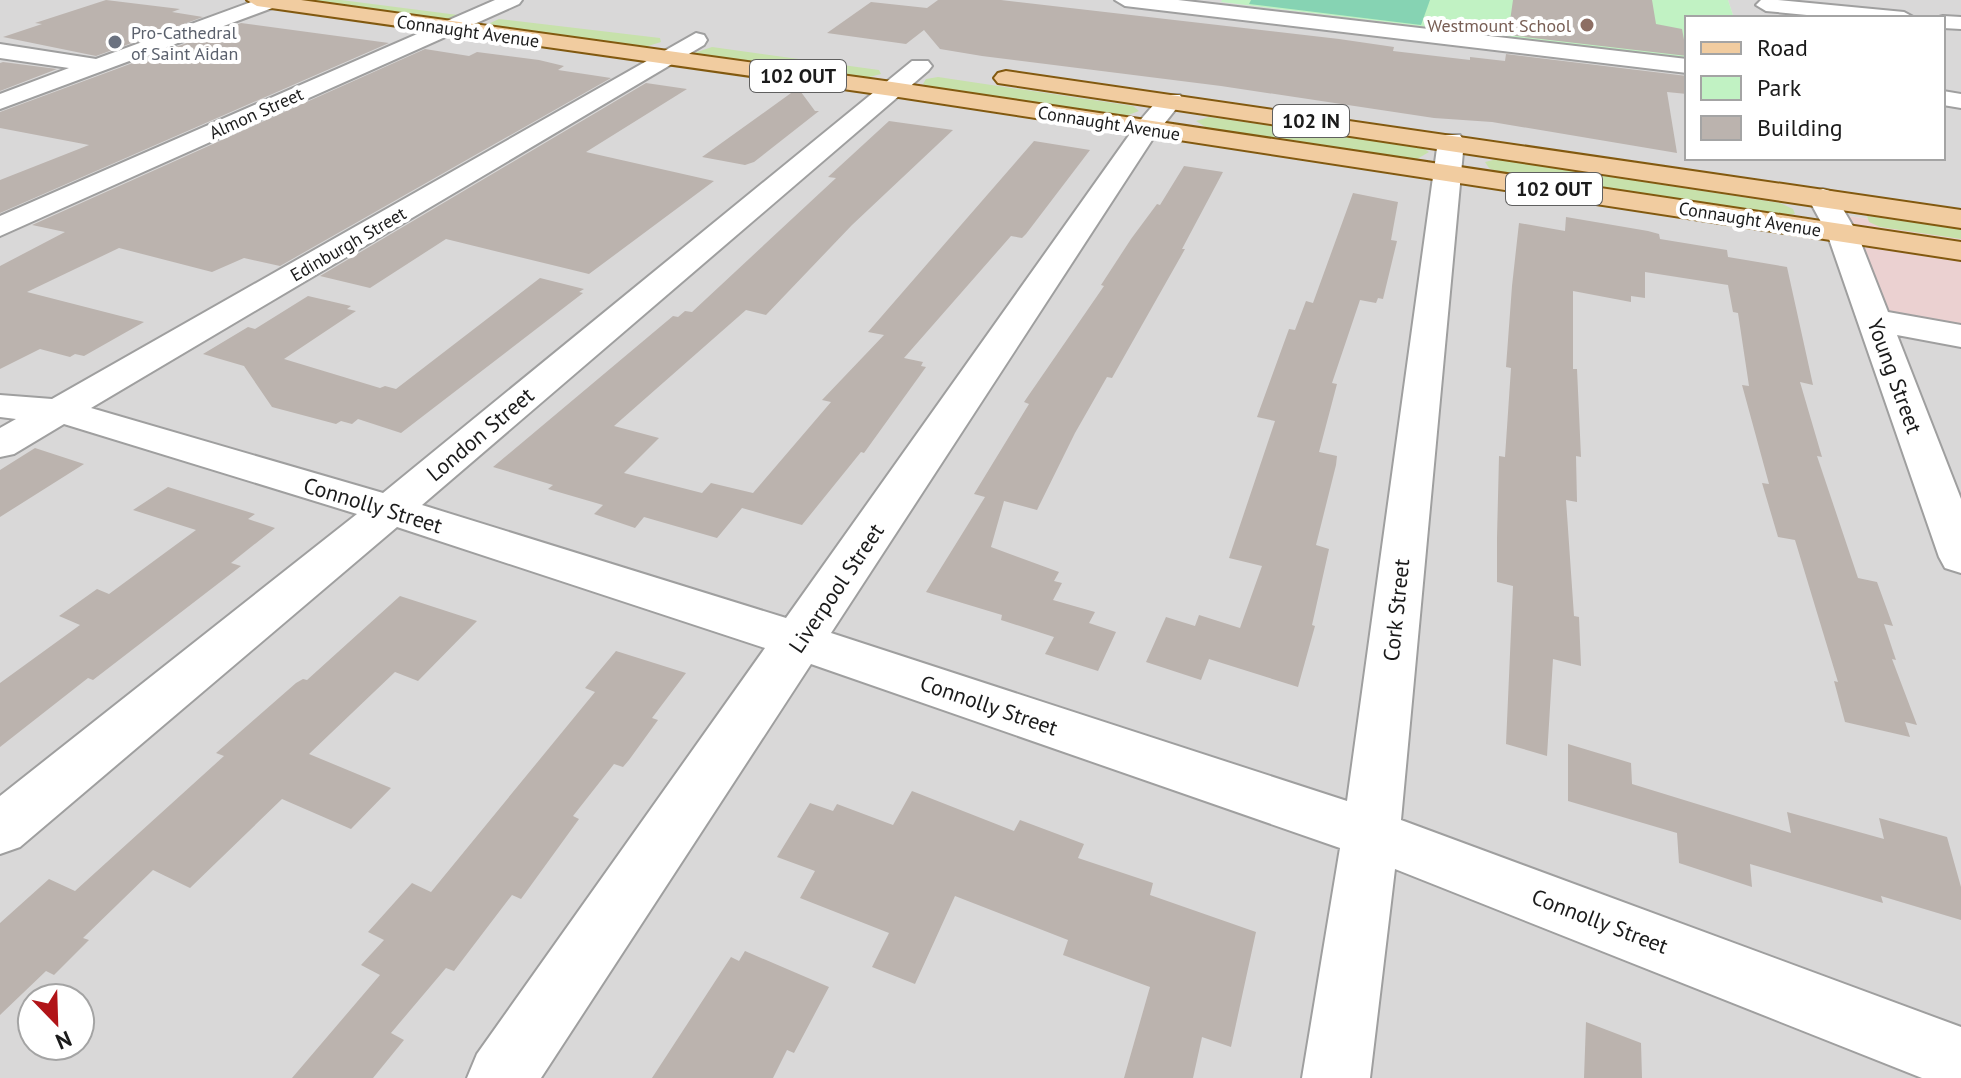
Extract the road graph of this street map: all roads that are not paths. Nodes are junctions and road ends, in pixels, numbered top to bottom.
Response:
1 (399, 0) edge
2 (512, 0) edge
3 (1125, 0) edge
4 (268, 1) edge
5 (1766, 8) edge
6 (488, 12) junction
7 (1876, 16) edge
8 (448, 29) junction
9 (696, 40) junction
10 (756, 47) dead end
11 (0, 51) edge
12 (669, 57) junction
13 (100, 66) junction
14 (1685, 66) edge
15 (912, 72) junction
16 (989, 76) dead end
17 (0, 102) edge
18 (1159, 115) junction
19 (1448, 157) junction
20 (1823, 198) junction
21 (1961, 219) edge
22 (0, 227) edge
23 (1842, 233) junction
24 (1961, 251) edge
25 (1874, 320) junction
26 (1961, 336) edge
27 (0, 406) edge
28 (60, 411) junction
29 (0, 445) edge
30 (390, 510) junction
31 (1961, 557) edge
32 (800, 641) junction
33 (0, 829) edge
34 (1371, 834) junction
35 (1961, 1060) edge
36 (501, 1078) edge
37 (1336, 1078) edge

1 - 6 main road, Connaught Avenue
2 - 6 street, Almon Street
3 - 14 street
4 - 8 main road, Connaught Avenue / 102 OUT
4 - 13 street
5 - 7 street
6 - 8 street, Almon Street
6 - 9 main road, Connaught Avenue
8 - 12 main road, Connaught Avenue / 102 OUT
8 - 22 street, Almon Street
9 - 10 main road, Connaught Avenue
9 - 12 street, Edinburgh Street
11 - 13 street
12 - 15 main road, Connaught Avenue / 102 OUT
12 - 28 street, Edinburgh Street
13 - 17 street
15 - 18 main road, Connaught Avenue / 102 OUT
15 - 30 street, London Street
16 - 18 main road, Connaught Avenue / 102 IN
18 - 19 main road, Connaught Avenue / 102 OUT
18 - 19 main road, Connaught Avenue / 102 IN
18 - 32 street, Liverpool Street
19 - 20 main road, Connaught Avenue / 102 IN
19 - 23 main road, Connaught Avenue / 102 OUT
19 - 34 street, Cork Street
20 - 21 main road, Connaught Avenue / 102 IN
20 - 23 street, Young Street
23 - 24 main road, Connaught Avenue / 102 OUT
23 - 25 street, Young Street
25 - 26 street
25 - 31 street, Young Street
27 - 28 street, Connolly Street
28 - 29 street, Edinburgh Street
28 - 30 street, Connolly Street
30 - 32 street, Connolly Street
30 - 33 street, London Street
32 - 34 street, Connolly Street
32 - 36 street, Liverpool Street
34 - 35 street, Connolly Street
34 - 37 street, Cork Street

